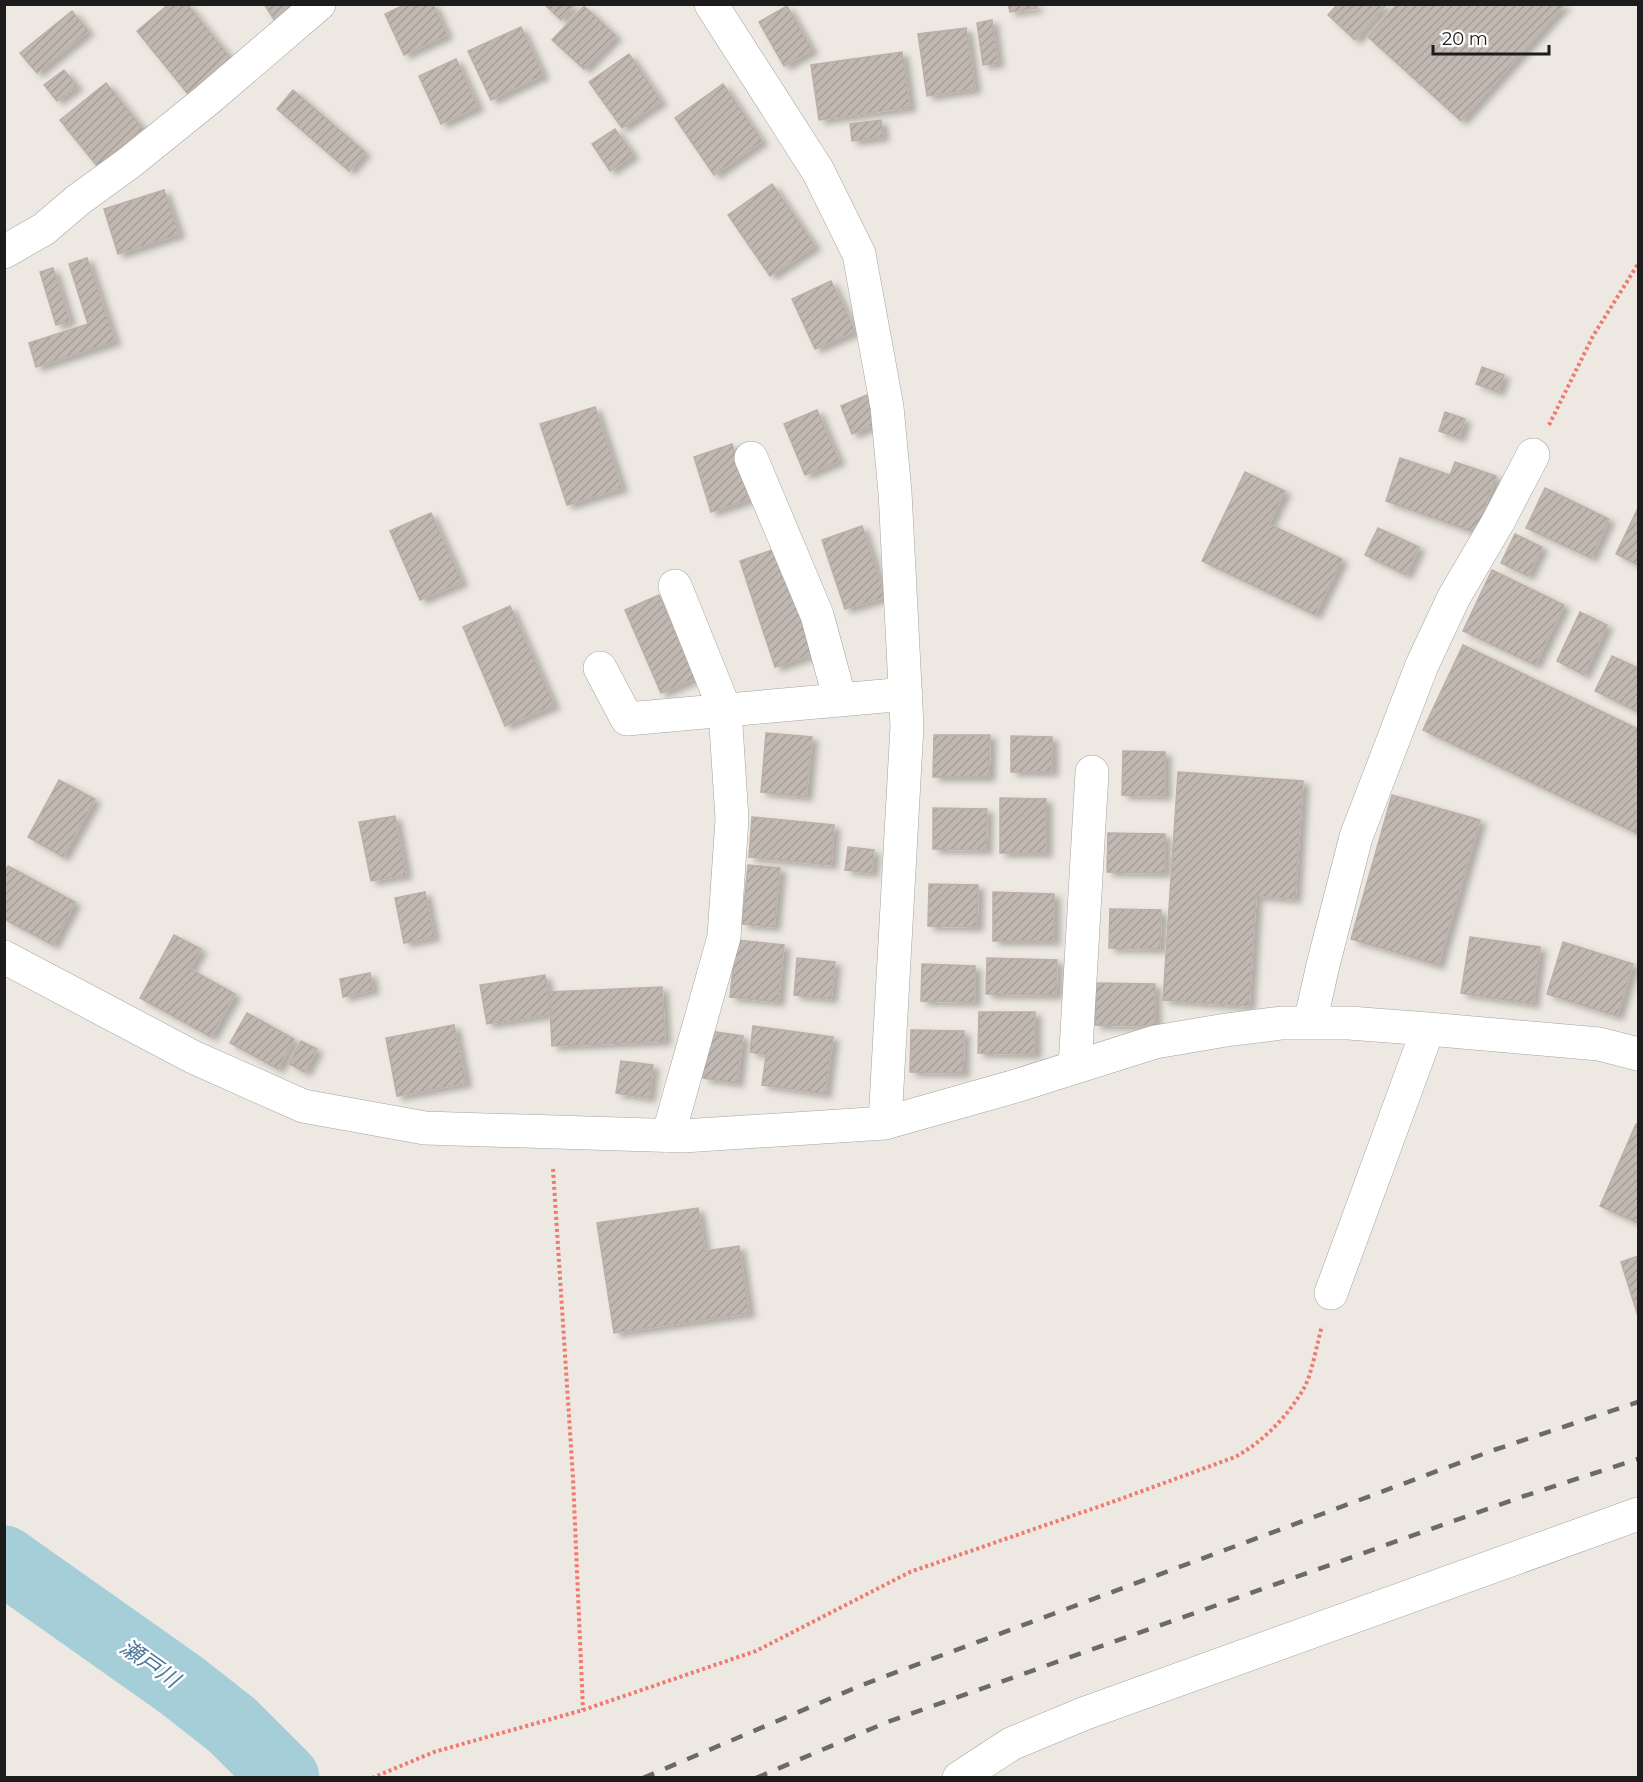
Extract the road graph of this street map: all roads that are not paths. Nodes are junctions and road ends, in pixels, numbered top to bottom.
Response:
1 (319, 4) edge
2 (711, 4) edge
3 (4, 252) edge
4 (1533, 455) road end
5 (751, 458) dead end
6 (675, 586) dead end
7 (600, 668) dead end
8 (906, 694) junction
9 (840, 700) junction
10 (726, 710) junction
11 (1092, 772) dead end
12 (4, 957) edge
13 (1310, 1023) junction
14 (1428, 1029) junction
15 (1638, 1054) edge
16 (1076, 1067) junction
17 (885, 1123) junction
18 (668, 1137) junction
19 (1331, 1293) road end
20 (1638, 1514) edge
21 (959, 1778) edge

1 - 3 street
2 - 8 street
4 - 13 street
5 - 9 street
6 - 10 street
7 - 10 street
8 - 9 street
8 - 17 street
9 - 10 street
10 - 18 street
11 - 16 street
12 - 18 street
13 - 14 street
13 - 16 street
14 - 15 street
14 - 19 street
16 - 17 street
17 - 18 street
20 - 21 street

